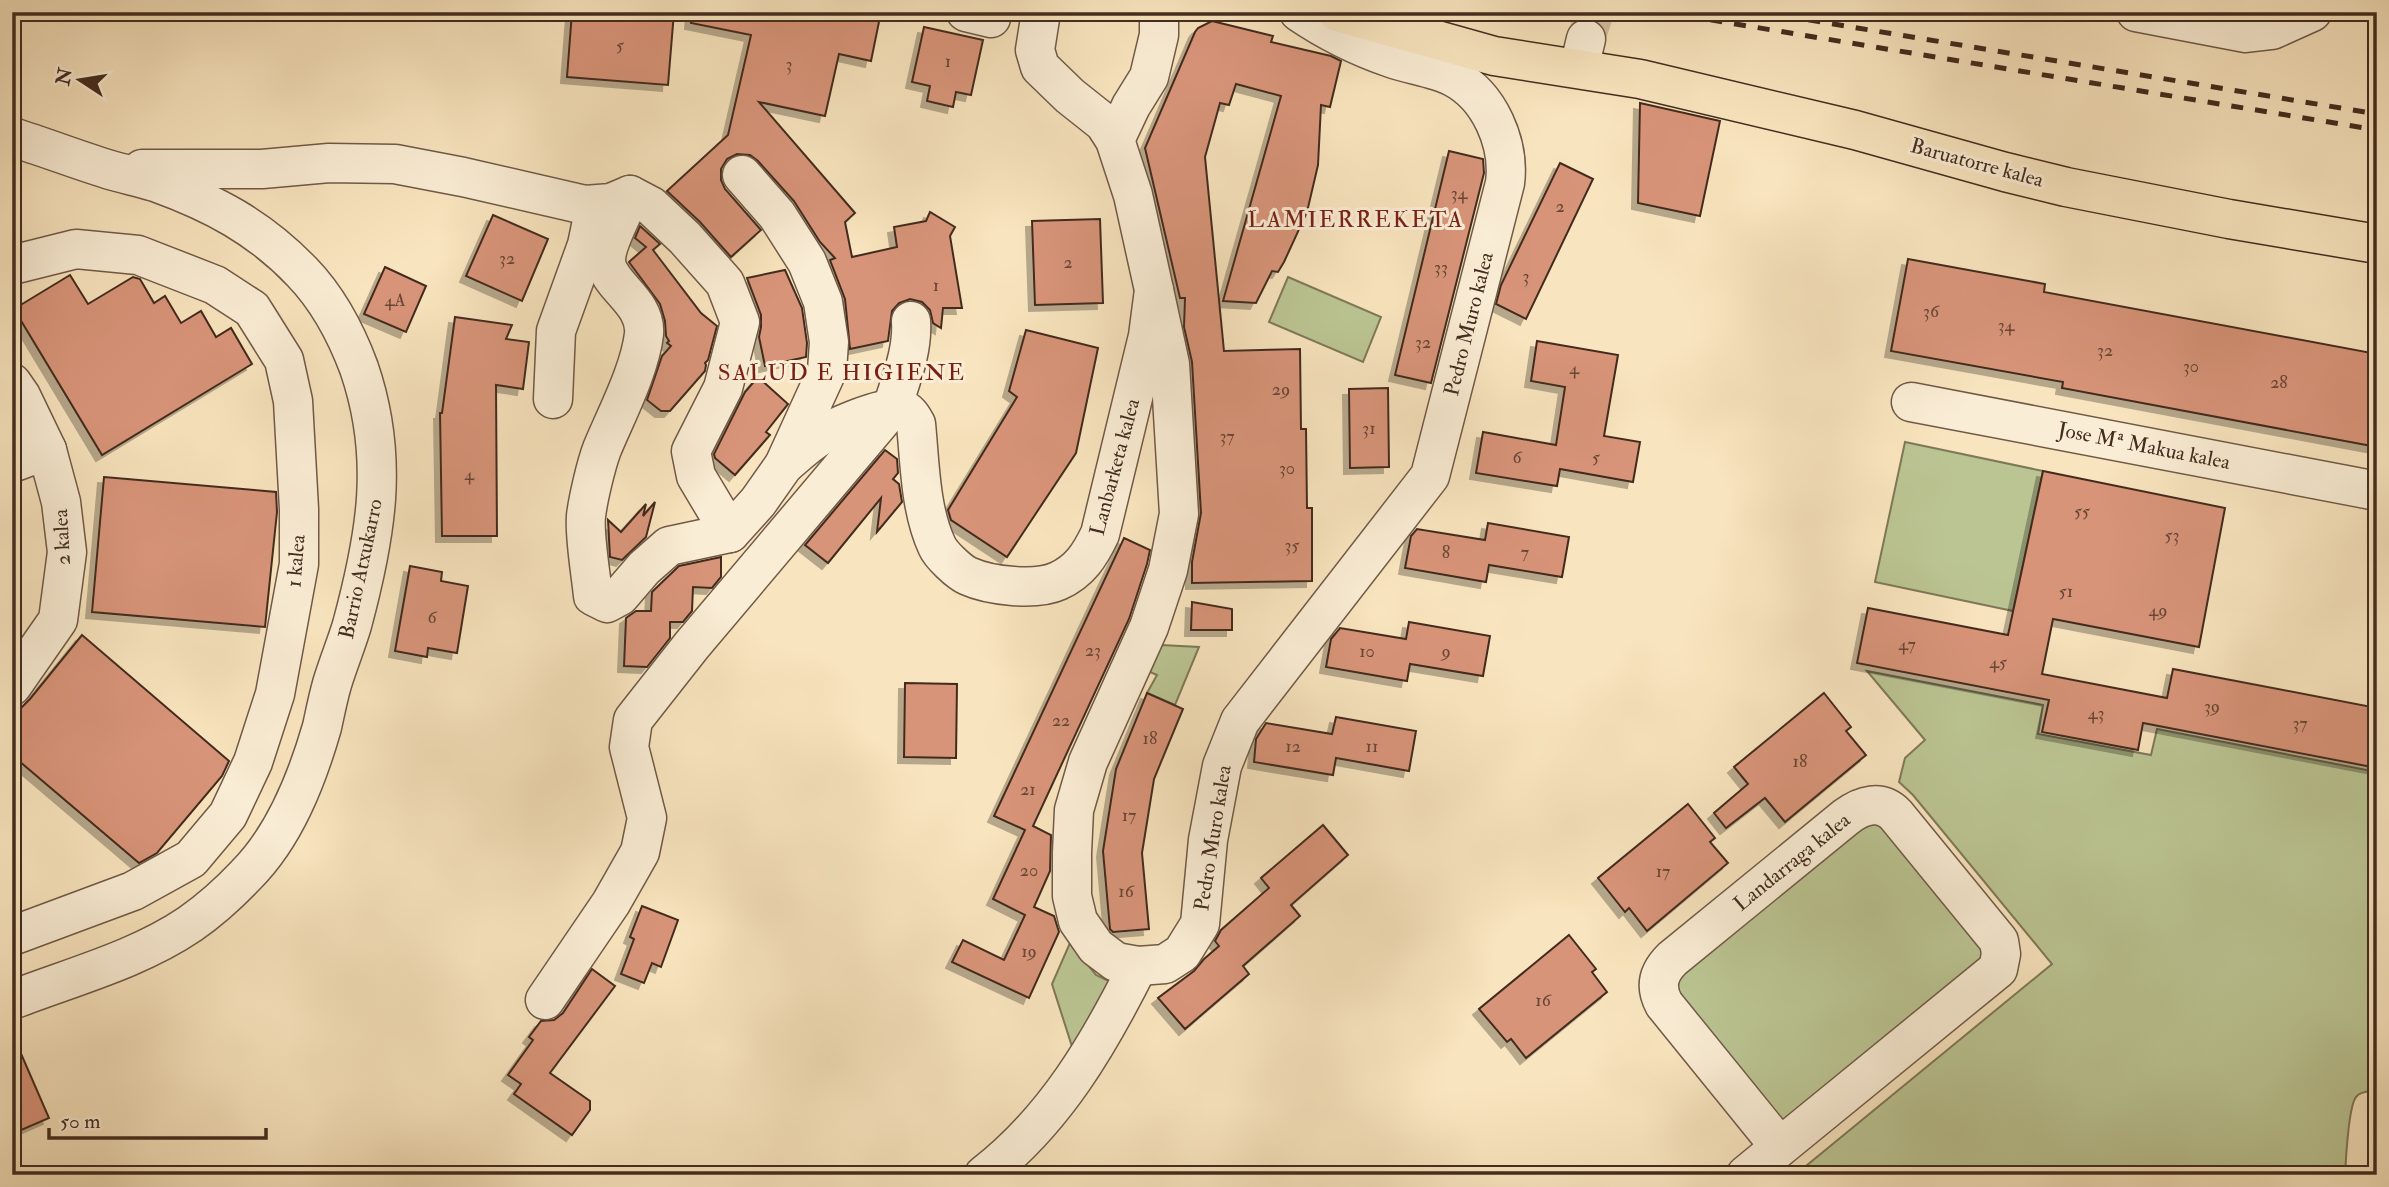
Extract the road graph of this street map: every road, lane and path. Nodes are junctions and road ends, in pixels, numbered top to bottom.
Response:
1 (1041, 12) edge
2 (1159, 12) edge
3 (1299, 12) edge
4 (1337, 12) edge
5 (2136, 12) edge
6 (2312, 12) edge
7 (1131, 106) junction
8 (1090, 111) junction
9 (12, 137) edge
10 (1115, 140) junction
11 (107, 169) junction
12 (742, 175) dead end
13 (613, 200) junction
14 (2377, 244) edge
15 (12, 265) edge
16 (1154, 290) junction
17 (911, 321) dead end
18 (12, 383) edge
19 (553, 399) dead end
20 (1911, 402) dead end
21 (892, 408) junction
22 (47, 450) junction
23 (12, 463) edge
24 (784, 465) junction
25 (2377, 491) edge
26 (730, 533) junction
27 (12, 687) edge
28 (12, 936) edge
29 (1138, 966) junction
30 (12, 1000) edge
31 (545, 1000) dead end
32 (1780, 1147) junction
33 (984, 1175) edge
34 (1745, 1175) edge

1 - 8 street, Lanbarketa kalea
2 - 7 street
3 - 29 street, Pedro Muro kalea
4 - 14 main road, Baruatorre kalea
5 - 6 street
7 - 8 street
7 - 10 street
8 - 10 street, Lanbarketa kalea
9 - 11 street, Barrio Atxukarro
10 - 16 street, Lanbarketa kalea
11 - 13 street
11 - 30 street, Barrio Atxukarro
12 - 24 street
13 - 19 street
13 - 26 street
13 - 26 street
15 - 28 street, 1 kalea
16 - 21 street, Lanbarketa kalea
16 - 29 street
17 - 21 street
18 - 22 street, 2 kalea
20 - 25 street, Jose Mª Makua kalea
21 - 24 street
21 - 31 street
22 - 23 street
22 - 27 street, 2 kalea
24 - 26 street
29 - 33 street
32 - 32 street, Landarraga kalea
32 - 34 street, Landarraga kalea

